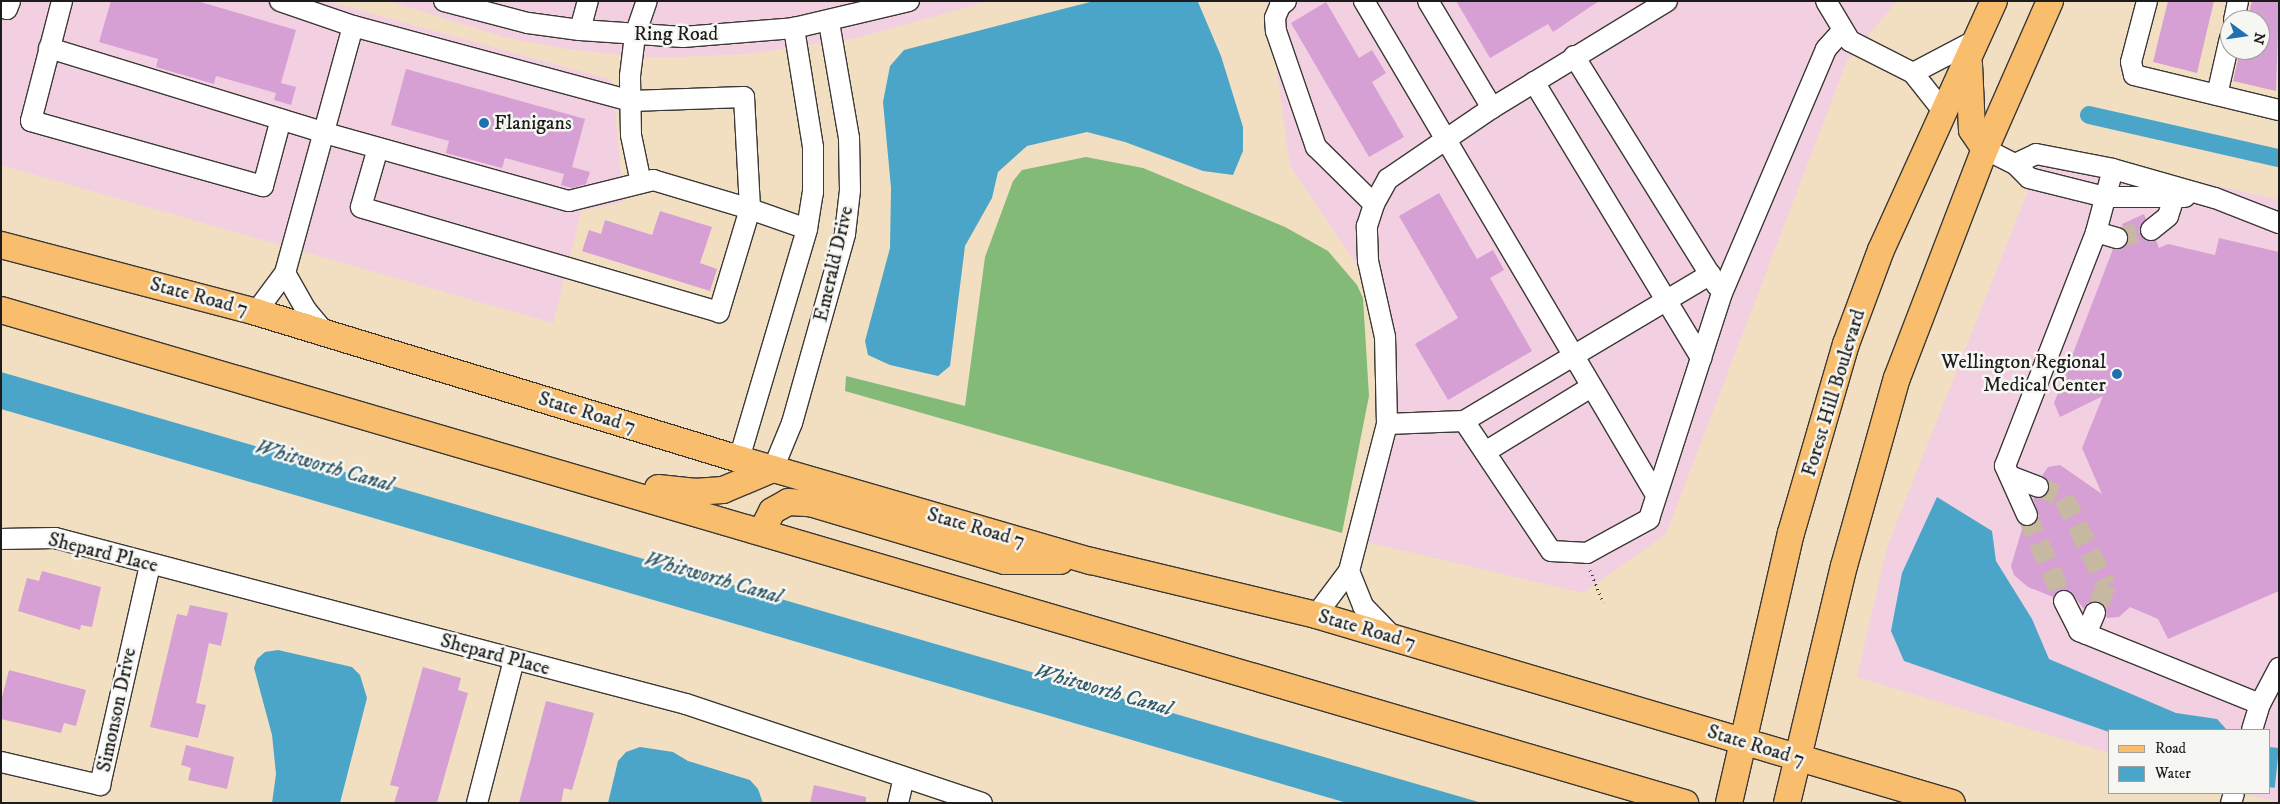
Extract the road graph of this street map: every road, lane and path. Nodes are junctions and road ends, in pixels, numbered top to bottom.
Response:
1 (10, 1) edge
2 (280, 1) edge
3 (444, 1) edge
4 (588, 1) edge
5 (647, 1) edge
6 (909, 1) edge
7 (1286, 1) edge
8 (1364, 1) edge
9 (1428, 1) edge
10 (1667, 1) edge
11 (1826, 1) edge
12 (1994, 1) edge
13 (2050, 1) edge
14 (2146, 1) edge
15 (60, 2) edge
16 (1, 7) edge
17 (829, 22) junction
18 (353, 26) junction
19 (794, 28) junction
20 (580, 30) junction
21 (1843, 30) junction
22 (635, 35) junction
23 (49, 48) junction
24 (1973, 48) junction
25 (1574, 56) junction
26 (2225, 60) edge
27 (1913, 73) junction
28 (1534, 82) junction
29 (2217, 95) junction
30 (631, 102) junction
31 (1492, 108) junction
32 (2279, 110) edge
33 (1943, 111) junction
34 (281, 120) junction
35 (325, 133) junction
36 (1445, 138) junction
37 (378, 148) junction
38 (1984, 149) junction
39 (2015, 164) junction
40 (2113, 169) junction
41 (641, 183) junction
42 (2105, 197) junction
43 (2174, 197) junction
44 (2215, 198) junction
45 (1374, 204) junction
46 (750, 209) junction
47 (2279, 223) edge
48 (807, 229) junction
49 (2151, 230) tunnel mouth
50 (2096, 232) junction
51 (2117, 238) tunnel mouth
52 (1, 245) edge
53 (285, 273) junction
54 (1711, 274) junction
55 (1722, 293) junction
56 (1665, 301) junction
57 (1, 310) edge
58 (256, 312) junction
59 (325, 332) junction
60 (1572, 357) junction
61 (1701, 358) junction
62 (1590, 387) junction
63 (1464, 421) junction
64 (1387, 424) junction
65 (1485, 452) junction
66 (739, 459) junction
67 (773, 469) junction
68 (2010, 476) junction
69 (580, 479) junction
70 (2038, 487) tunnel mouth
71 (1656, 495) junction
72 (2027, 516) tunnel mouth
73 (762, 531) junction
74 (1, 539) edge
75 (1588, 560) dead end
76 (1091, 562) junction
77 (150, 564) junction
78 (1349, 571) junction
79 (2064, 601) tunnel mouth
80 (1603, 602) dead end
81 (2094, 613) tunnel mouth
82 (1316, 615) junction
83 (2086, 634) junction
84 (1394, 638) junction
85 (514, 660) junction
86 (2279, 668) edge
87 (2260, 704) junction
88 (2252, 729) edge
89 (1741, 741) junction
90 (1799, 759) junction
91 (1, 762) edge
92 (904, 778) junction
93 (477, 803) edge
94 (898, 803) edge
95 (982, 803) edge
96 (1685, 803) edge
97 (1729, 803) edge
98 (1787, 803) edge
99 (1952, 803) edge

1 - 16 street
2 - 18 street
3 - 20 street, Ring Road
4 - 20 street
5 - 22 street
6 - 17 street, Ring Road
7 - 45 street
8 - 36 street
9 - 31 street
10 - 25 street
11 - 21 street
12 - 24 main road, Forest Hill Boulevard
13 - 38 main road
14 - 29 street
15 - 23 street
17 - 19 street, Ring Road
17 - 67 street, Emerald Drive
18 - 30 street
18 - 35 street
19 - 22 street, Ring Road
19 - 48 street, Emerald Drive
20 - 22 street, Ring Road
21 - 27 street
21 - 55 street
22 - 30 street
23 - 34 street
23 - 34 street
24 - 27 street
24 - 33 main road, Forest Hill Boulevard
24 - 38 main road
25 - 28 street
25 - 54 street
26 - 29 street
27 - 33 street
28 - 31 street
28 - 56 street
29 - 32 street
30 - 41 street
30 - 46 street
31 - 36 street
33 - 89 main road, Forest Hill Boulevard
34 - 35 street
35 - 37 street
35 - 53 street
36 - 45 street
36 - 60 street
37 - 41 street
37 - 46 street
38 - 39 street
38 - 90 main road
39 - 40 street
39 - 42 street
40 - 42 street
40 - 44 street
41 - 46 street
42 - 43 street
42 - 50 street
43 - 44 street
43 - 49 street
44 - 47 street
45 - 64 street
46 - 48 street
48 - 66 street, Emerald Drive
50 - 51 street
50 - 68 street
52 - 58 main road, State Road 7
53 - 58 street
53 - 59 street
54 - 55 street
54 - 56 street
55 - 61 street
56 - 60 street
56 - 61 street
57 - 69 main road
58 - 59 main road, State Road 7
59 - 66 main road, State Road 7
60 - 62 street
60 - 63 street
61 - 71 street
62 - 65 street
62 - 71 street
63 - 64 street
63 - 65 street
64 - 78 street
65 - 71 street
66 - 67 main road, State Road 7
67 - 69 main road
67 - 76 main road, State Road 7
68 - 70 street
68 - 72 street
69 - 73 main road
73 - 76 main road
73 - 96 main road
74 - 77 street, Shepard Place
75 - 80 path
76 - 82 main road, State Road 7
77 - 85 street, Shepard Place
77 - 91 street, Simonson Drive
78 - 82 street
78 - 84 street
79 - 83 street
81 - 83 street
82 - 84 main road, State Road 7
83 - 87 street
84 - 89 main road, State Road 7
85 - 92 street, Shepard Place
85 - 93 street
86 - 87 street
87 - 88 street
89 - 90 main road, State Road 7
89 - 97 main road, Forest Hill Boulevard
90 - 98 main road
90 - 99 main road, State Road 7
92 - 94 street
92 - 95 street, Shepard Place

